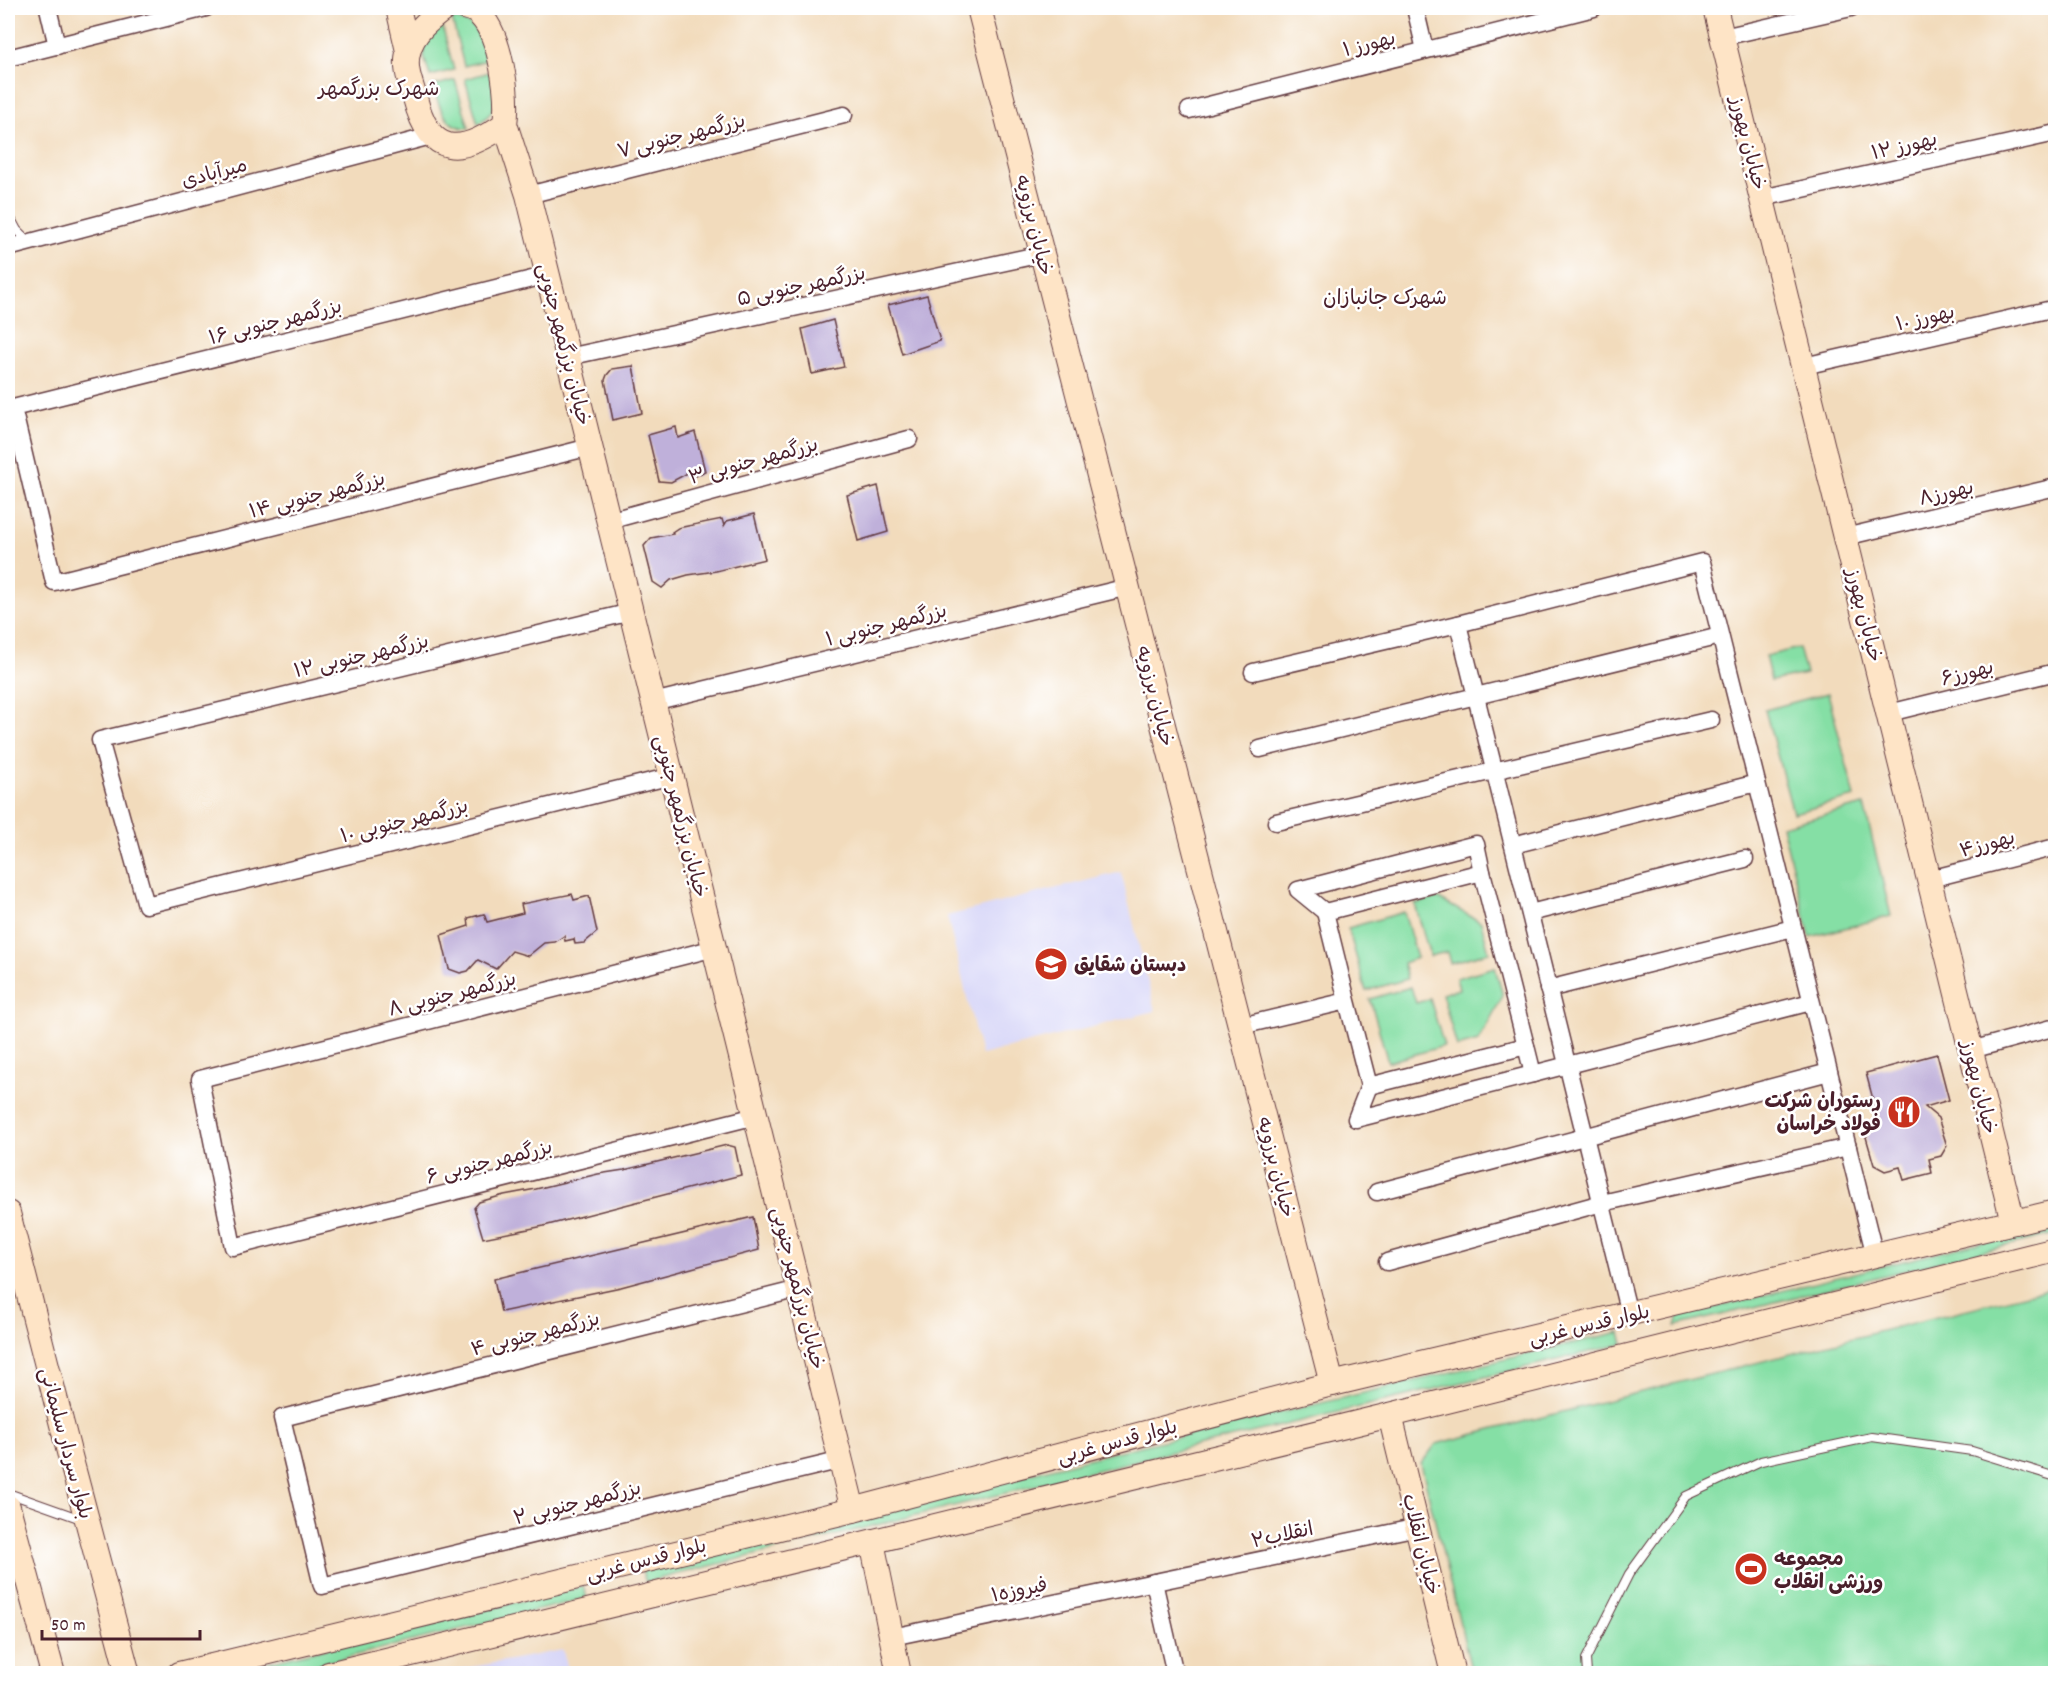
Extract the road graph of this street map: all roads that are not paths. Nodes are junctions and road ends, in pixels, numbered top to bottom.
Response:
1 (48, 8) edge
2 (206, 8) edge
3 (398, 8) edge
4 (445, 8) edge
5 (467, 8) edge
6 (979, 8) edge
7 (1415, 8) edge
8 (1594, 8) edge
9 (1715, 8) edge
10 (1851, 8) edge
11 (1722, 37) junction
12 (57, 46) junction
13 (1425, 50) junction
14 (408, 51) junction
15 (8, 58) edge
16 (1189, 110) dead end
17 (844, 115) dead end
18 (505, 124) junction
19 (2055, 133) edge
20 (431, 136) junction
21 (528, 195) junction
22 (1762, 198) junction
23 (8, 213) edge
24 (29, 243) junction
25 (8, 248) edge
26 (1042, 254) junction
27 (548, 275) junction
28 (2055, 308) edge
29 (568, 357) junction
30 (1804, 366) junction
31 (909, 439) dead end
32 (590, 447) junction
33 (2055, 487) edge
34 (608, 521) junction
35 (1845, 537) junction
36 (54, 582) joint
37 (1128, 587) junction
38 (631, 612) junction
39 (1458, 624) junction
40 (1720, 636) junction
41 (1253, 672) dead end
42 (2055, 672) edge
43 (1476, 696) junction
44 (654, 702) junction
45 (1889, 713) junction
46 (1711, 720) dead end
47 (1260, 749) dead end
48 (1494, 770) junction
49 (672, 776) junction
50 (1757, 783) junction
51 (1276, 822) dead end
52 (1513, 845) junction
53 (2055, 847) edge
54 (1745, 859) dead end
55 (1482, 872) junction
56 (1930, 879) junction
57 (146, 905) joint
58 (1325, 912) junction
59 (1530, 913) junction
60 (1793, 928) junction
61 (715, 948) junction
62 (1548, 989) junction
63 (1347, 1001) junction
64 (1811, 1002) junction
65 (1241, 1026) junction
66 (2055, 1027) edge
67 (1526, 1046) junction
68 (1971, 1050) junction
69 (1568, 1065) junction
70 (1829, 1072) junction
71 (1533, 1074) junction
72 (1369, 1086) junction
73 (756, 1116) junction
74 (1585, 1135) junction
75 (1848, 1147) junction
76 (1377, 1192) dead end
77 (1602, 1203) junction
78 (2055, 1212) edge
79 (8, 1213) edge
80 (2013, 1222) junction
81 (233, 1247) joint
82 (2055, 1250) edge
83 (1875, 1256) junction
84 (1387, 1262) dead end
85 (799, 1289) junction
86 (1638, 1312) junction
87 (1658, 1348) junction
88 (1332, 1384) junction
89 (1390, 1415) junction
90 (842, 1460) junction
91 (2055, 1477) edge
92 (8, 1493) edge
93 (8, 1507) edge
94 (853, 1509) junction
95 (87, 1521) junction
96 (1418, 1527) junction
97 (872, 1542) junction
98 (609, 1568) junction
99 (1154, 1582) junction
100 (322, 1586) joint
101 (617, 1604) junction
102 (892, 1637) junction
103 (53, 1674) edge
104 (128, 1674) edge
105 (179, 1674) edge
106 (329, 1674) edge
107 (899, 1674) edge
108 (1175, 1674) edge
109 (1453, 1674) edge
110 (1587, 1674) edge

1 - 12 street
2 - 12 street
3 - 14 main road
4 - 14 main road
5 - 18 main road, خیابان بزرگمهر جنوبی
6 - 26 main road, خیابان برزویه
7 - 13 street
8 - 13 street, بهورز ۱
9 - 11 main road, خیابان بهورز
10 - 11 street
11 - 22 main road, خیابان بهورز
12 - 15 street
13 - 16 street, بهورز ۱
14 - 20 main road
17 - 21 street, بزرگمهر جنوبی ۷
18 - 20 main road
18 - 21 main road, خیابان بزرگمهر جنوبی
19 - 22 street, بهورز ۱۲
20 - 24 street, میرآبادی
21 - 27 main road, خیابان بزرگمهر جنوبی
22 - 30 main road, خیابان بهورز
23 - 24 lane
24 - 25 street, میرآبادی
26 - 29 street, بزرگمهر جنوبی ۵
26 - 37 main road, خیابان برزویه
27 - 29 main road, خیابان بزرگمهر جنوبی
27 - 36 street, بزرگمهر جنوبی ۱۶
28 - 30 street, بهورز ۱۰
29 - 32 main road, خیابان بزرگمهر جنوبی
30 - 35 main road, خیابان بهورز
31 - 34 street, بزرگمهر جنوبی ۳
32 - 34 main road, خیابان بزرگمهر جنوبی
32 - 36 street, بزرگمهر جنوبی ۱۴
33 - 35 street, بهورز۸
34 - 38 main road, خیابان بزرگمهر جنوبی
35 - 45 main road, خیابان بهورز
37 - 44 street, بزرگمهر جنوبی ۱
37 - 65 main road, خیابان برزویه
38 - 44 main road, خیابان بزرگمهر جنوبی
38 - 57 street, بزرگمهر جنوبی ۱۲
39 - 40 street
39 - 41 street
39 - 43 street
40 - 43 street
40 - 50 street
42 - 45 street, بهورز۶
43 - 47 street
43 - 48 street
44 - 49 main road, خیابان بزرگمهر جنوبی
45 - 56 main road, خیابان بهورز
46 - 48 street
48 - 51 street
48 - 52 street
49 - 57 street, بزرگمهر جنوبی ۱۰
49 - 61 main road, خیابان بزرگمهر جنوبی
50 - 52 street
50 - 60 street
52 - 59 street
53 - 56 street, بهورز۴
54 - 59 street
55 - 58 street
55 - 58 street
55 - 67 street
56 - 68 main road, خیابان بهورز
58 - 63 street
59 - 62 street
60 - 62 street
60 - 64 street
61 - 73 main road, خیابان بزرگمهر جنوبی
61 - 81 street, بزرگمهر جنوبی ۸
62 - 69 street
63 - 65 street
63 - 72 street
64 - 69 street
64 - 70 street
65 - 88 main road, خیابان برزویه
66 - 68 street
67 - 71 street
67 - 72 street
68 - 80 main road, خیابان بهورز
69 - 71 street
69 - 74 street
70 - 74 street
70 - 75 street
71 - 72 street
73 - 81 street, بزرگمهر جنوبی ۶
73 - 85 main road, خیابان بزرگمهر جنوبی
74 - 76 street
74 - 77 street
75 - 77 street
75 - 83 street
77 - 84 street
77 - 86 street
78 - 80 main road, بلوار قدس غربی
79 - 95 main road, بلوار سردار سلیمانی
80 - 83 main road, بلوار قدس غربی
82 - 87 main road, بلوار قدس غربی
83 - 86 main road, بلوار قدس غربی
85 - 90 main road, خیابان بزرگمهر جنوبی
85 - 100 street, بزرگمهر جنوبی ۴
86 - 87 main road
86 - 88 main road, بلوار قدس غربی
87 - 89 main road, بلوار قدس غربی
88 - 94 main road, بلوار قدس غربی
89 - 96 main road, خیابان انقلاب
89 - 97 main road, بلوار قدس غربی
90 - 94 main road, خیابان بزرگمهر جنوبی
90 - 100 street, بزرگمهر جنوبی ۲
91 - 110 lane
92 - 95 lane
93 - 103 main road
94 - 98 main road, بلوار قدس غربی
95 - 104 main road, بلوار سردار سلیمانی
96 - 99 street, انقلاب۲
96 - 109 main road, خیابان انقلاب
97 - 101 main road, بلوار قدس غربی
97 - 102 main road
98 - 101 main road
98 - 105 main road, بلوار قدس غربی
99 - 102 street, فیروزه۱
99 - 108 street
101 - 106 main road, بلوار قدس غربی
102 - 107 main road

